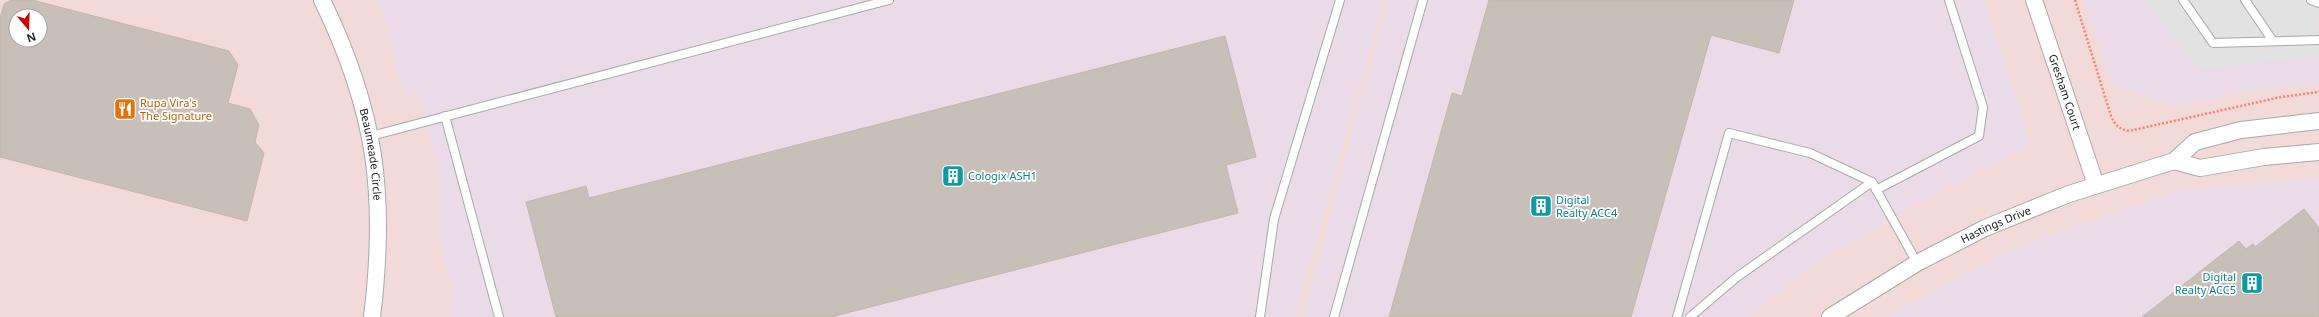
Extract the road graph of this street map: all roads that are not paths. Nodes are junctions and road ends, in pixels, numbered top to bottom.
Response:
1 (322, 0) edge
2 (890, 0) edge
3 (1340, 0) edge
4 (1423, 0) edge
5 (1949, 0) edge
6 (2034, 0) edge
7 (2184, 0) edge
8 (2245, 0) edge
9 (2311, 0) edge
10 (2319, 3) edge
11 (2319, 40) edge
12 (2273, 41) junction
13 (445, 116) junction
14 (2319, 121) edge
15 (371, 136) junction
16 (2319, 152) edge
17 (2174, 161) junction
18 (2096, 185) junction
19 (1874, 186) junction
20 (1917, 263) junction
21 (372, 317) edge
22 (499, 317) edge
23 (1260, 317) edge
24 (1334, 317) edge
25 (1677, 317) edge
26 (1690, 317) edge
27 (1830, 317) edge

1 - 15 street, Beaumeade Circle
2 - 13 lane
3 - 23 lane
4 - 24 lane
5 - 19 lane
6 - 18 street, Gresham Court
7 - 12 lane
8 - 12 lane
9 - 10 lane
11 - 12 lane
13 - 15 lane
13 - 22 lane
14 - 17 street, Hastings Drive
15 - 21 street, Beaumeade Circle
16 - 17 street
17 - 18 street, Hastings Drive
18 - 20 street, Hastings Drive
19 - 20 lane
19 - 25 lane
19 - 26 lane
20 - 27 street, Hastings Drive

